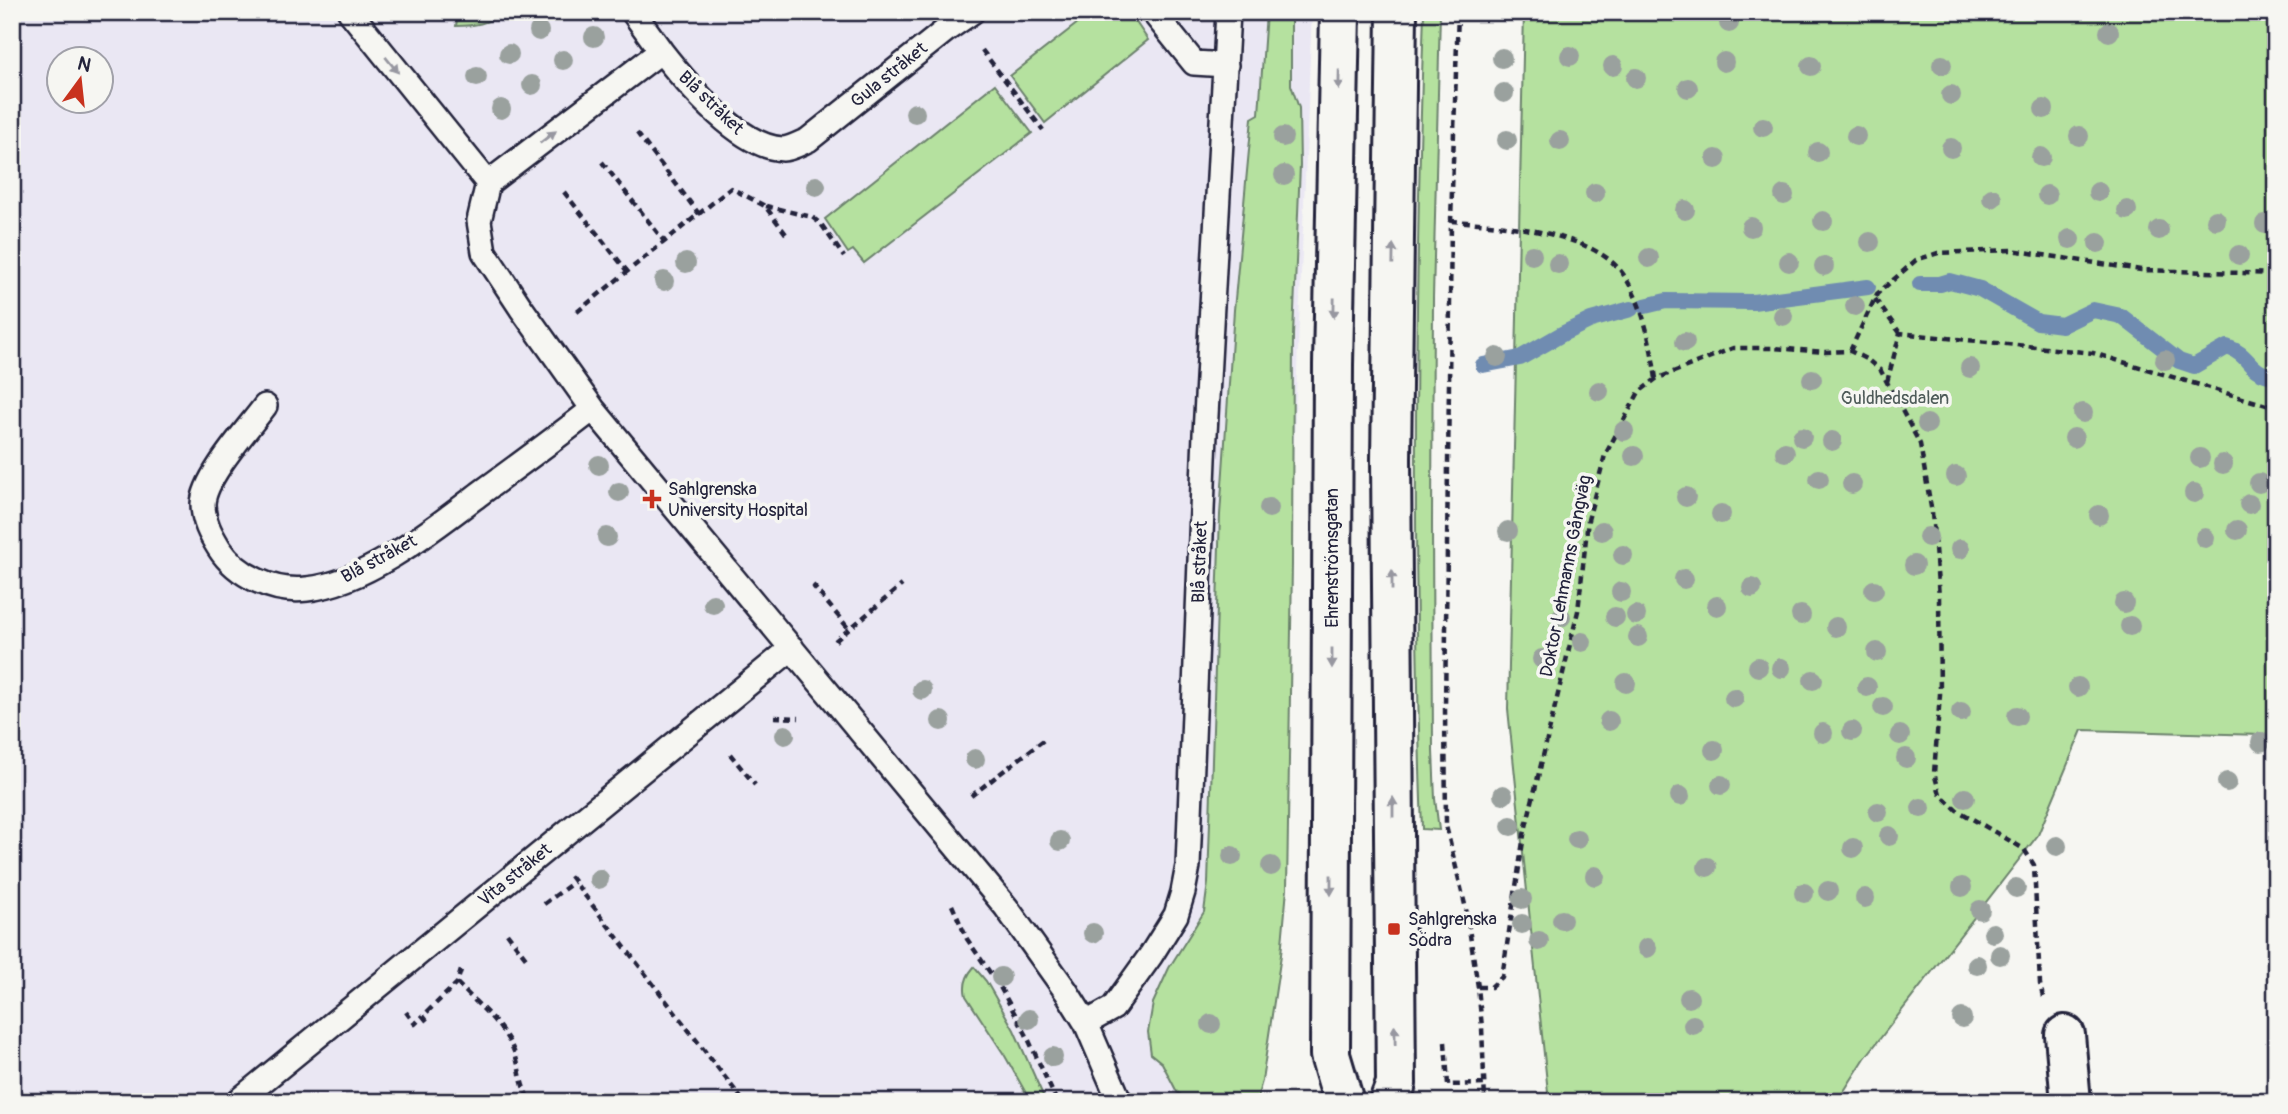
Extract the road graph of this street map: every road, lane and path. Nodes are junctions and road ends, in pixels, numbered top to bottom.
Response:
1 (349, 12) edge
2 (634, 12) edge
3 (1153, 12) edge
4 (1228, 12) edge
5 (1340, 12) edge
6 (1397, 12) edge
7 (1458, 12) edge
8 (966, 17) edge
9 (661, 51) junction
10 (1226, 65) junction
11 (1043, 130) dead end
12 (637, 133) dead end
13 (808, 140) joint
14 (601, 162) dead end
15 (488, 183) junction
16 (564, 192) dead end
17 (765, 206) junction
18 (699, 214) junction
19 (1451, 221) junction
20 (786, 234) dead end
21 (664, 242) junction
22 (845, 257) dead end
23 (627, 271) junction
24 (2276, 274) edge
25 (1875, 299) junction
26 (577, 312) dead end
27 (1900, 332) junction
28 (1850, 351) junction
29 (1656, 379) junction
30 (1887, 382) junction
31 (265, 406) dead end
32 (2276, 408) edge
33 (593, 409) junction
34 (816, 584) dead end
35 (902, 585) dead end
36 (849, 629) junction
37 (834, 641) dead end
38 (792, 648) junction
39 (774, 717) dead end
40 (806, 720) dead end
41 (1045, 739) dead end
42 (730, 754) dead end
43 (755, 785) dead end
44 (971, 796) dead end
45 (548, 848) junction
46 (951, 904) dead end
47 (1468, 920) junction
48 (1442, 921) dead end
49 (507, 933) dead end
50 (526, 958) dead end
51 (1478, 987) junction
52 (423, 1016) junction
53 (427, 1021) dead end
54 (1086, 1023) junction
55 (415, 1024) dead end
56 (2065, 1035) joint
57 (1445, 1042) dead end
58 (1486, 1084) junction
59 (237, 1102) edge
60 (531, 1102) edge
61 (744, 1102) edge
62 (1057, 1102) edge
63 (1120, 1102) edge
64 (1344, 1102) edge
65 (1390, 1102) edge
66 (1485, 1102) edge
67 (2071, 1102) edge

1 -> 15 lane
2 - 9 lane, Blå stråket
3 - 10 lane
4 - 10 lane
5 -> 64 street, Ehrenströmsgatan
65 -> 6 street
7 - 19 path
8 - 11 path
8 - 13 lane, Gula stråket
9 - 13 lane, Blå stråket
15 -> 9 lane
10 - 54 lane, Blå stråket
12 - 18 path
14 - 21 path
15 - 33 lane
16 - 23 path
17 - 18 path
17 - 20 path
17 - 22 path
18 - 21 path
19 - 29 path
19 - 47 path
21 - 23 path
23 - 26 path
24 - 25 path
25 - 27 path
25 - 28 path
27 - 30 path
27 - 32 path
28 - 29 path, Doktor Lehmanns Gångväg
28 - 30 path
29 - 51 path, Doktor Lehmanns Gångväg
30 - 56 path
31 - 33 lane, Blå stråket
33 - 38 lane
34 - 36 path
35 - 36 path
36 - 37 path
38 - 45 lane, Vita stråket
38 - 54 lane
39 - 40 path
41 - 44 path
42 - 43 path
45 - 59 lane, Vita stråket
45 - 61 path
46 - 62 path
47 - 48 path
47 - 51 path
49 - 50 path
51 - 58 path
52 - 53 path
52 - 55 path
52 - 60 path
54 - 63 lane
56 - 67 street
57 - 58 path
58 - 66 path

